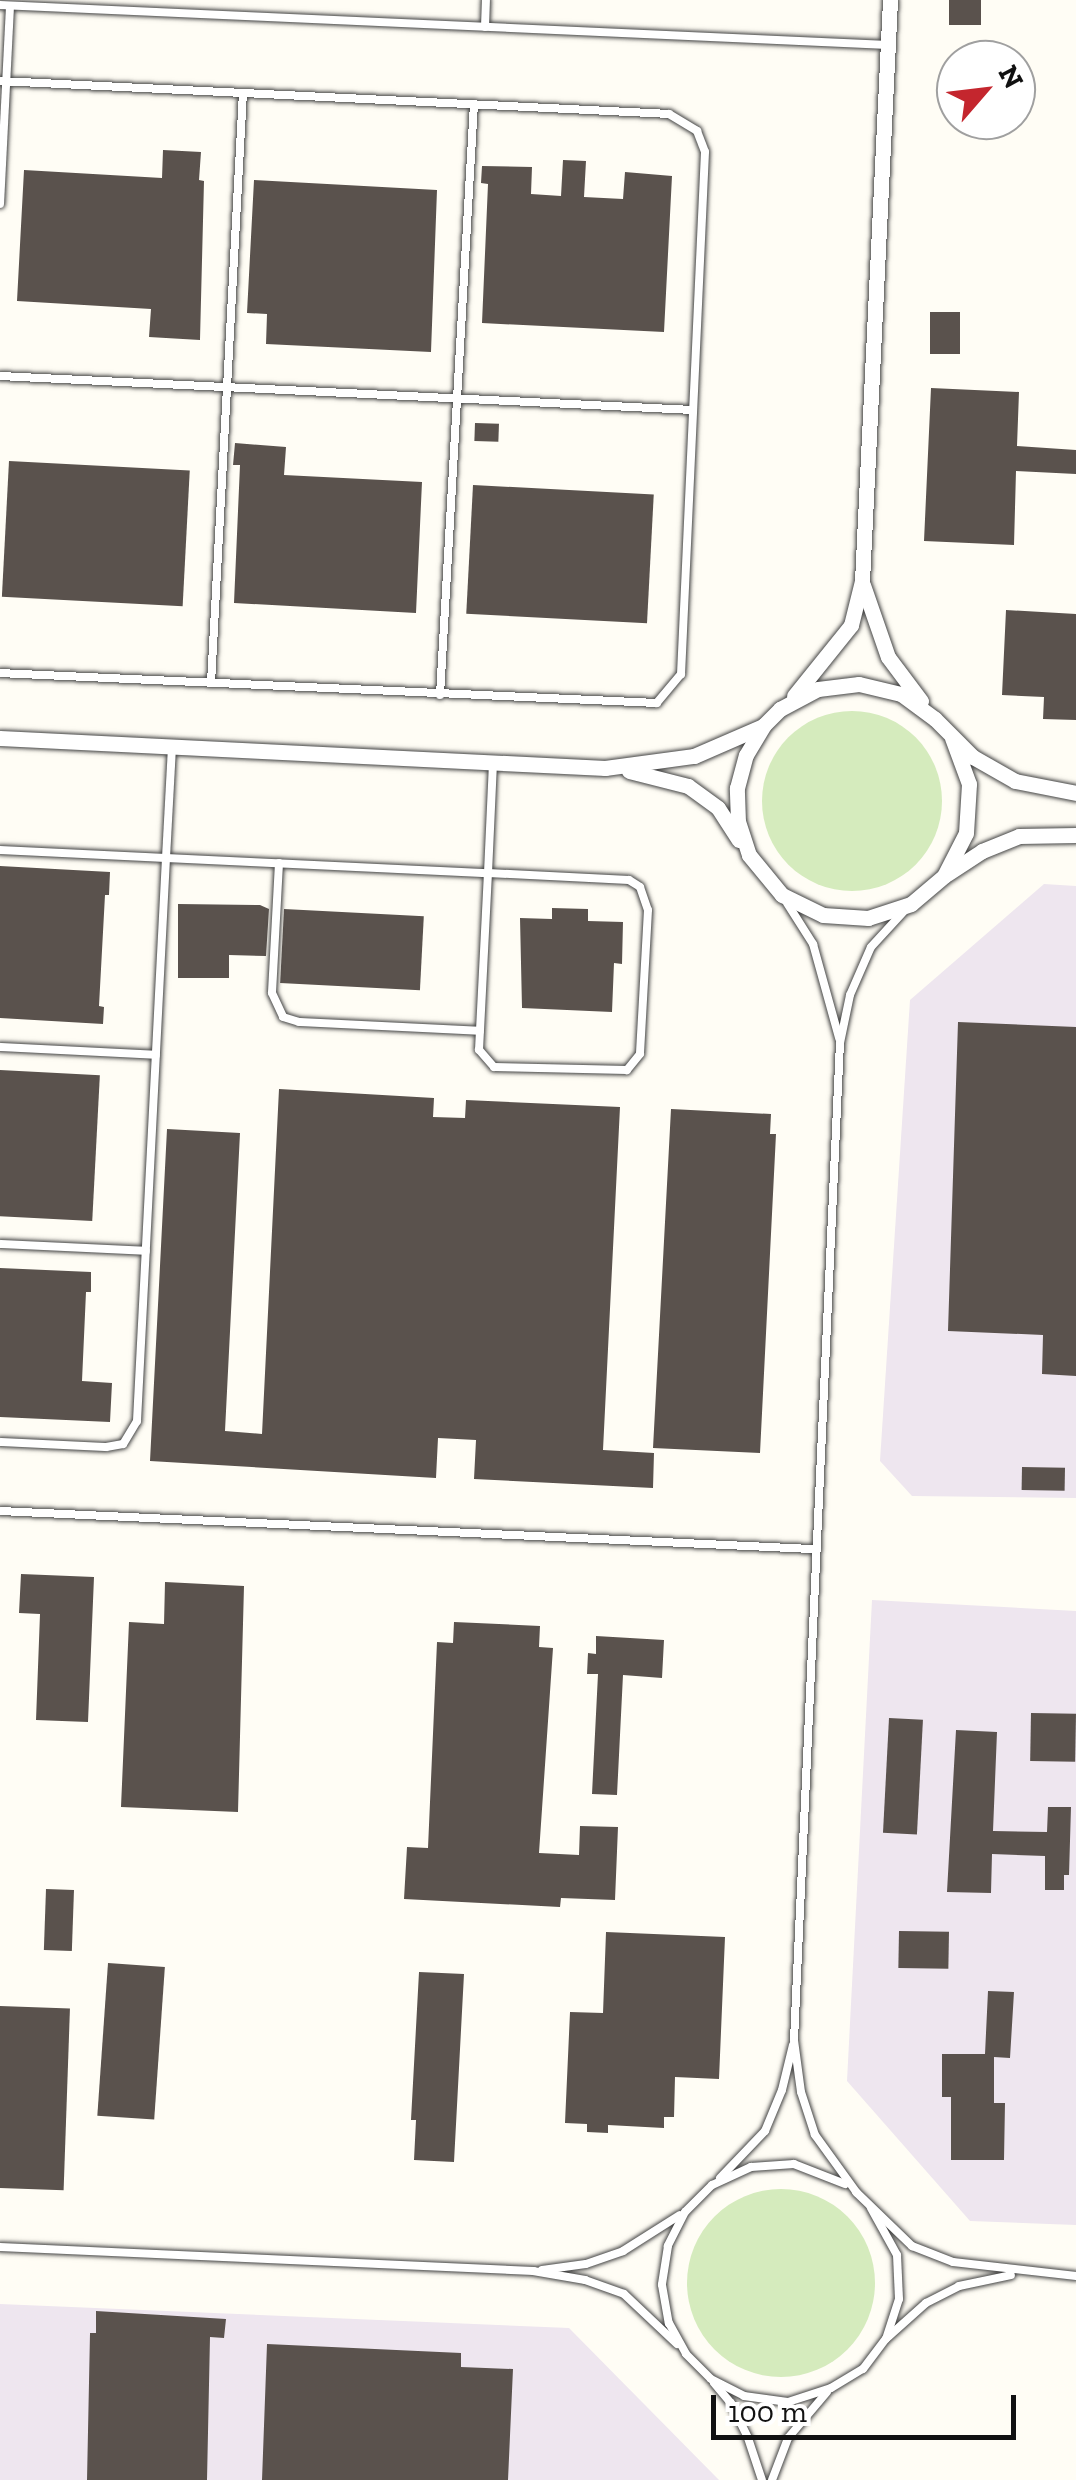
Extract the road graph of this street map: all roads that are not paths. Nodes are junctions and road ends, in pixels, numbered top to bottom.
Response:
1 (486, 0) edge
2 (890, 0) edge
3 (93, 5) edge
4 (5, 6) edge
5 (485, 27) junction
6 (888, 45) junction
7 (3, 81) edge
8 (242, 93) junction
9 (474, 104) junction
10 (0, 204) edge
11 (0, 376) edge
12 (227, 387) junction
13 (457, 398) junction
14 (693, 410) junction
15 (862, 581) junction
16 (0, 673) edge
17 (211, 684) junction
18 (440, 695) junction
19 (780, 709) junction
20 (936, 718) junction
21 (764, 725) junction
22 (0, 738) edge
23 (952, 738) junction
24 (172, 747) junction
25 (493, 762) junction
26 (605, 768) junction
27 (1076, 793) edge
28 (1076, 835) edge
29 (0, 850) edge
30 (749, 854) junction
31 (166, 858) junction
32 (279, 863) junction
33 (488, 873) junction
34 (944, 876) junction
35 (782, 894) junction
36 (911, 904) junction
37 (480, 1031) junction
38 (840, 1043) junction
39 (0, 1047) edge
40 (156, 1055) junction
41 (0, 1244) edge
42 (146, 1251) junction
43 (0, 1442) edge
44 (0, 1511) edge
45 (814, 1549) junction
46 (794, 2040) junction
47 (712, 2186) junction
48 (857, 2193) junction
49 (871, 2208) junction
50 (685, 2212) junction
51 (0, 2247) edge
52 (533, 2271) junction
53 (1025, 2274) junction
54 (1076, 2276) edge
55 (886, 2339) junction
56 (686, 2354) junction
57 (711, 2379) junction
58 (831, 2388) junction
59 (762, 2480) edge
60 (772, 2480) edge

1 - 5 lane
2 - 6 street
3 - 4 lane
3 - 5 lane
4 - 7 lane
5 - 6 lane
6 - 15 street
7 - 8 lane
7 - 10 lane
8 - 9 lane
8 - 12 lane
9 - 13 lane
9 - 14 lane
11 - 12 lane
12 - 13 lane
12 - 17 lane
13 - 14 lane
13 - 18 lane
14 - 18 lane
15 - 19 street
15 - 20 street
16 - 17 lane
17 - 18 lane
19 - 20 street
19 - 21 street
20 - 23 street
21 - 26 street
21 - 30 street
22 - 24 street
23 - 27 street
23 - 34 street
24 - 25 street
24 - 31 lane
25 - 26 street
25 - 33 lane
26 - 30 street
28 - 34 street
29 - 31 lane
30 - 35 street
31 - 32 lane
31 - 40 lane
32 - 33 lane
32 - 37 lane
33 - 37 lane
33 - 37 lane
34 - 36 street
35 - 36 street
35 - 38 lane
36 - 38 lane
38 - 45 lane
39 - 40 lane
40 - 42 lane
41 - 42 lane
42 - 43 lane
44 - 45 lane
45 - 46 lane
46 - 47 lane
46 - 48 lane
47 - 48 lane
47 - 50 lane
48 - 49 lane
49 - 53 lane
49 - 55 lane
50 - 52 lane
50 - 56 lane
51 - 52 lane
52 - 56 lane
53 - 54 lane
53 - 55 lane
55 - 58 lane
56 - 57 lane
57 - 58 lane
57 - 59 lane
58 - 60 lane

